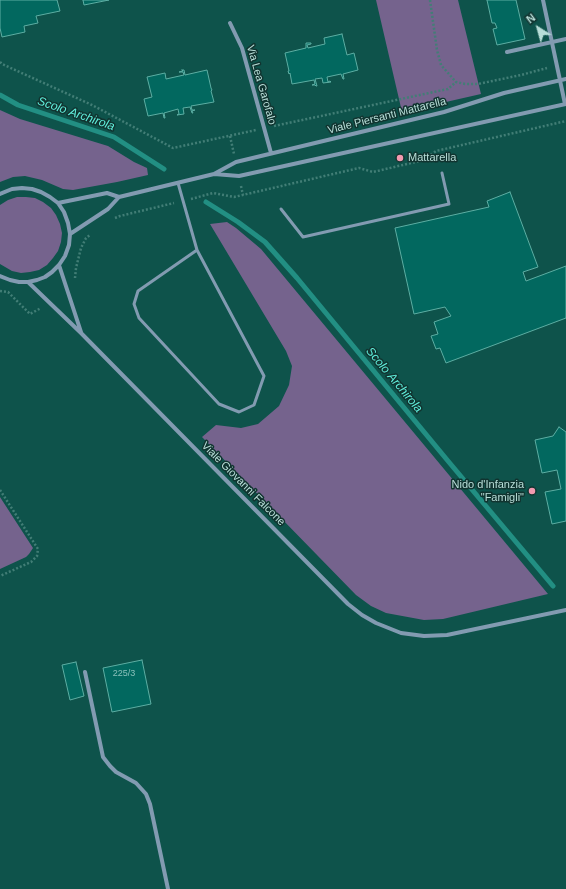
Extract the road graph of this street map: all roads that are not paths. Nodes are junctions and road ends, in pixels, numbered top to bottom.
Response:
1 (543, 0) edge
2 (230, 23) dead end
3 (566, 39) edge
4 (552, 42) junction
5 (507, 52) dead end
6 (566, 80) edge
7 (560, 81) junction
8 (566, 104) edge
9 (271, 153) junction
10 (442, 173) dead end
11 (214, 174) junction
12 (178, 183) junction
13 (0, 194) edge
14 (119, 197) junction
15 (58, 203) junction
16 (282, 209) dead end
17 (70, 234) junction
18 (197, 250) junction
19 (59, 265) junction
20 (0, 277) edge
21 (28, 282) junction
22 (81, 333) junction
23 (566, 610) edge
24 (85, 672) dead end
25 (168, 889) edge

1 - 4 street
2 - 9 street, Via Lea Garofalo
3 - 4 street
4 - 5 street
4 - 7 street
6 - 7 street, Viale Piersanti Mattarella
7 - 8 street
7 - 9 street, Viale Piersanti Mattarella
8 - 11 street, Viale Piersanti Mattarella
9 - 11 street, Viale Piersanti Mattarella
10 - 16 lane
11 - 12 street, Viale Piersanti Mattarella
12 - 14 street, Viale Piersanti Mattarella
12 - 18 lane
13 - 15 street
14 - 15 street, Viale Piersanti Mattarella
14 - 17 street
15 - 17 street
17 - 19 street
18 - 18 lane
19 - 21 street
19 - 22 street, Viale Giovanni Falcone
20 - 21 street
21 - 22 street, Viale Giovanni Falcone
22 - 23 street, Viale Giovanni Falcone
24 - 25 street

